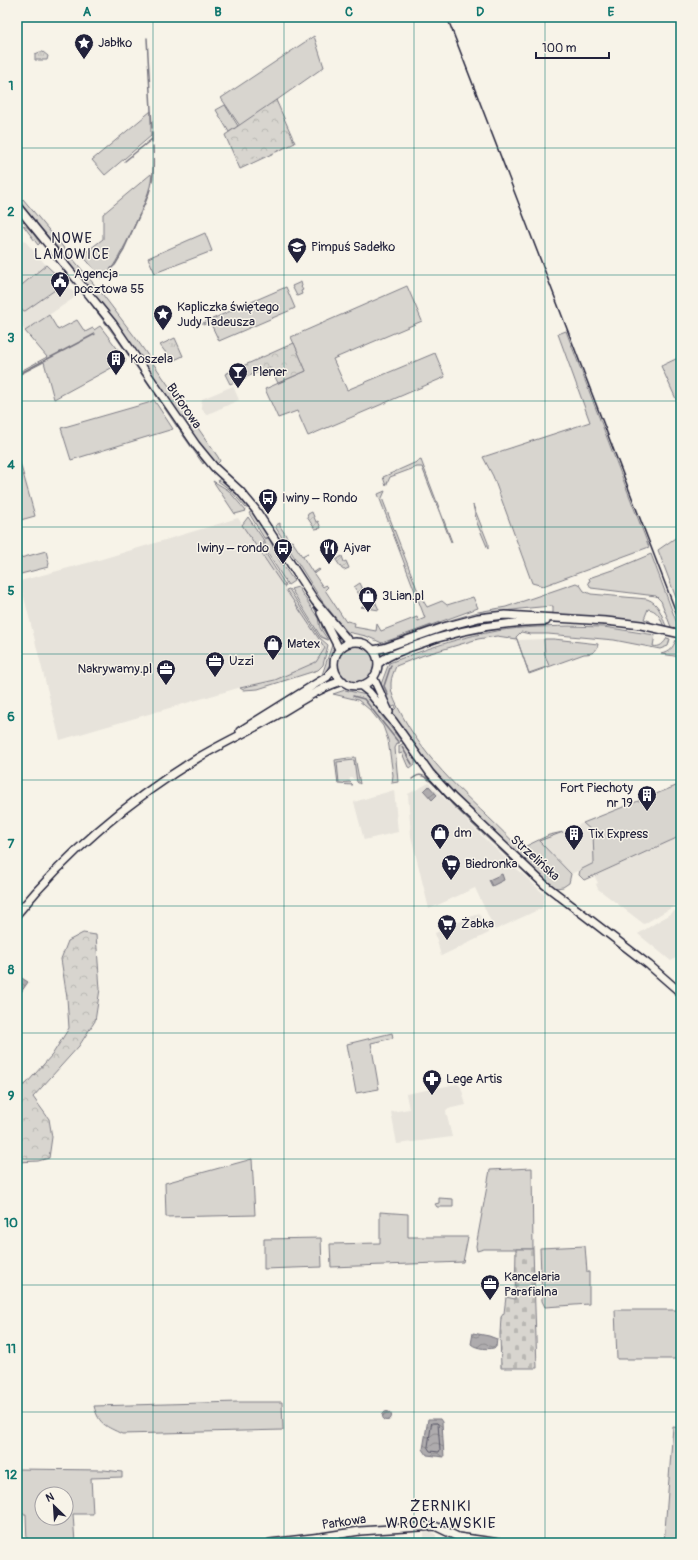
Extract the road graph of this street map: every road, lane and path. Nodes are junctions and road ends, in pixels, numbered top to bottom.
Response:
1 (17, 206) edge
2 (315, 600) junction
3 (596, 620) junction
4 (681, 634) edge
5 (350, 643) junction
6 (339, 650) junction
7 (373, 650) junction
8 (378, 664) junction
9 (334, 668) junction
10 (373, 677) junction
11 (343, 681) junction
12 (360, 685) junction
13 (393, 722) junction
14 (208, 752) junction
15 (17, 914) edge
16 (681, 993) edge
17 (270, 1543) edge
18 (500, 1543) edge

1 - 2 main road, Buforowa
2 - 5 main road, Buforowa
2 - 6 main road, Buforowa
3 - 4 main road
3 - 7 main road
3 - 8 main road
5 - 6 main road
5 - 7 main road
6 - 9 main road
7 - 8 main road
8 - 10 main road
9 - 11 main road
9 - 14 main road
10 - 12 main road
10 - 13 main road, Strzelińska
11 - 12 main road
11 - 14 main road
12 - 13 main road, Strzelińska
13 - 16 main road, Strzelińska
14 - 15 main road
17 - 18 main road, Parkowa

